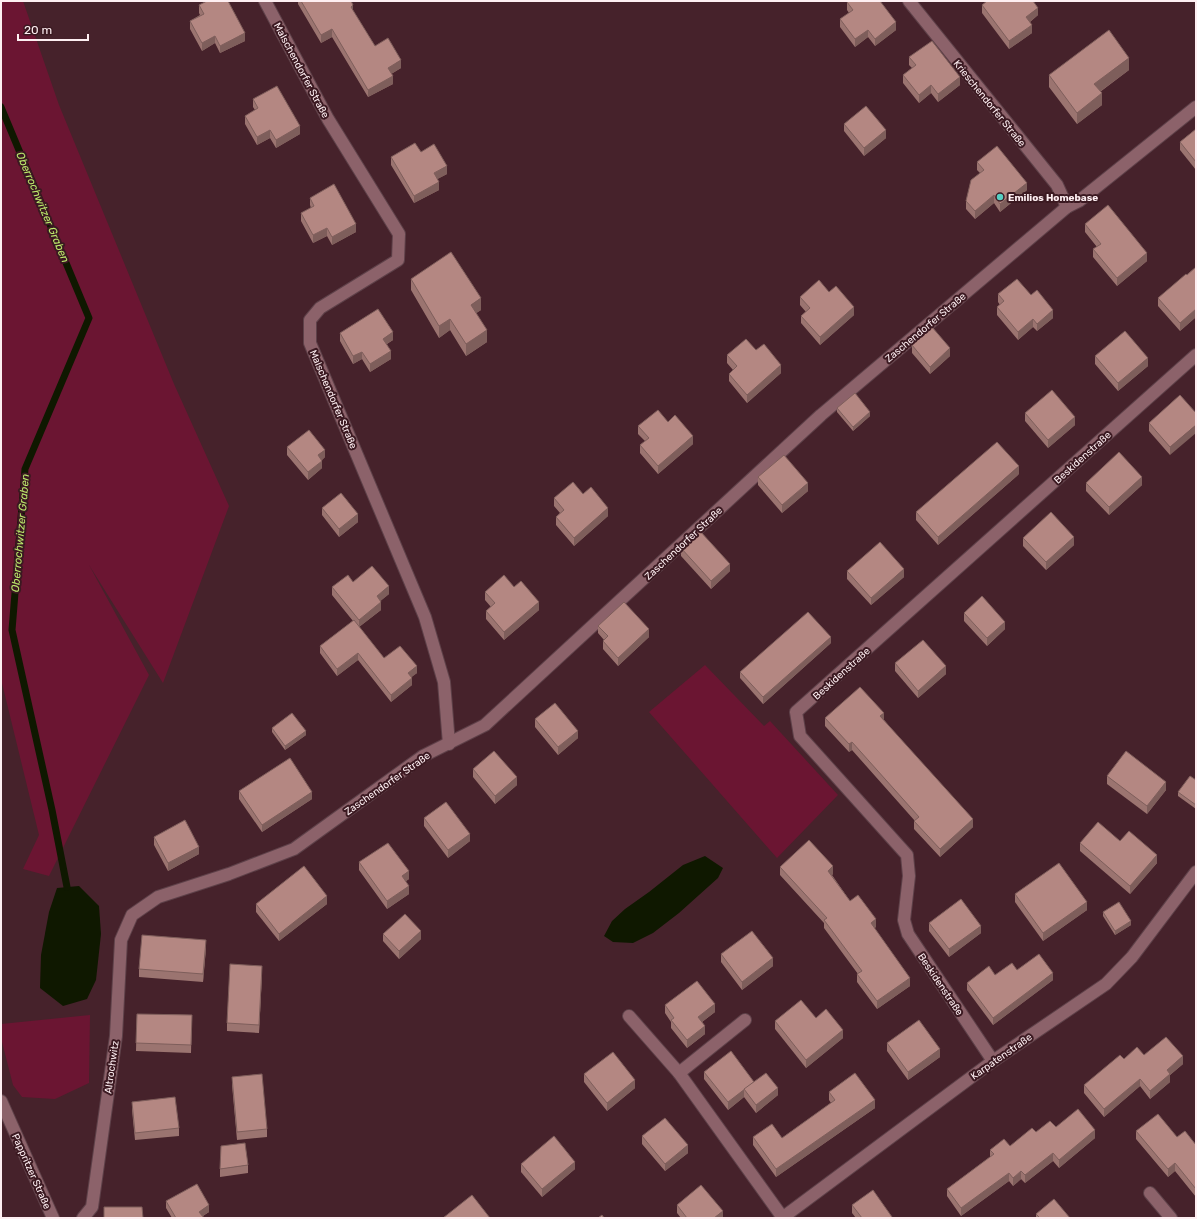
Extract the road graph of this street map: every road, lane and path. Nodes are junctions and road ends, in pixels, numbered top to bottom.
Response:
1 (265, 1) edge
2 (909, 1) edge
3 (1196, 107) edge
4 (1067, 207) junction
5 (1196, 355) edge
6 (449, 744) junction
7 (1196, 872) edge
8 (132, 915) joint
9 (630, 1016) dead end
10 (745, 1020) dead end
11 (993, 1061) junction
12 (679, 1073) junction
13 (1, 1101) edge
14 (1150, 1194) dead end
15 (53, 1218) edge
16 (83, 1218) edge
17 (783, 1218) edge
18 (1171, 1218) edge

1 - 6 street, Malschendorfer Straße
2 - 4 street, Krieschendorfer Straße
3 - 4 street, Zaschendorfer Straße
4 - 6 street, Zaschendorfer Straße
5 - 11 street, Beskidenstraße
6 - 8 street, Zaschendorfer Straße
7 - 11 street, Karpatenstraße
8 - 16 street, Altrochwitz
9 - 12 street, Karpatenstraße
10 - 12 street
11 - 17 street, Karpatenstraße
12 - 17 street, Karpatenstraße
13 - 15 street, Pappritzer Straße
14 - 18 street

